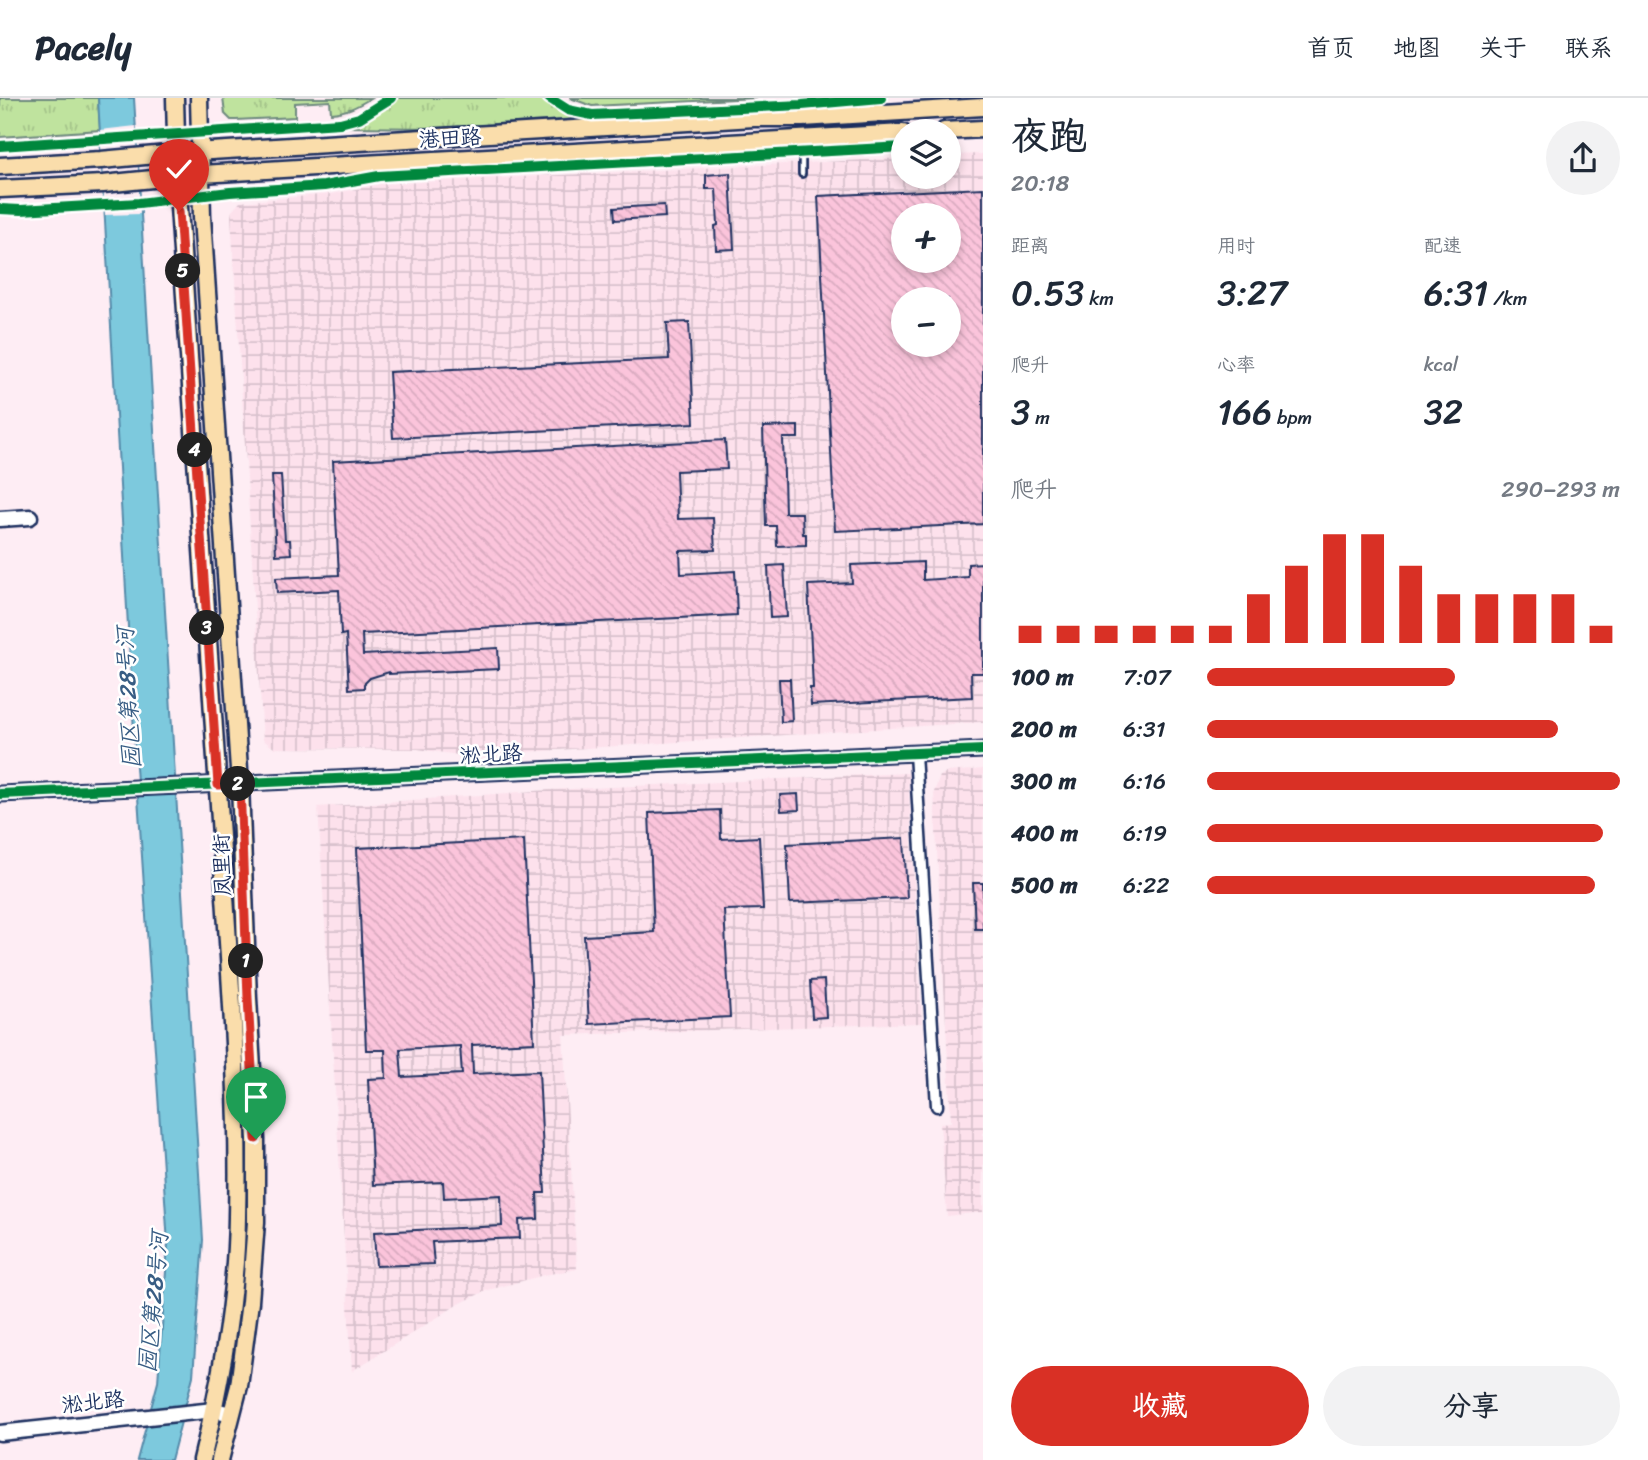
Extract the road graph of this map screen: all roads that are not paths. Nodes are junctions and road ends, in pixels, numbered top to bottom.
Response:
1 (175, 98) edge
2 (199, 98) edge
3 (983, 107) edge
4 (983, 129) edge
5 (961, 130) edge
6 (891, 134) edge
7 (802, 140) junction
8 (202, 152) junction
9 (178, 153) junction
10 (0, 166) edge
11 (202, 174) junction
12 (802, 174) dead end
13 (177, 177) junction
14 (0, 189) edge
15 (30, 517) dead end
16 (0, 519) edge
17 (983, 750) edge
18 (915, 754) junction
19 (240, 784) junction
20 (218, 785) junction
21 (0, 794) edge
22 (937, 1106) dead end
23 (214, 1410) junction
24 (232, 1414) junction
25 (0, 1433) edge
26 (202, 1460) edge
27 (220, 1460) edge

1 - 9 main road, 凤里街
2 - 8 main road, 凤里街
3 - 8 main road, 港田路
4 - 5 main road
6 - 7 main road, 港田路
7 - 11 main road, 港田路
7 - 12 lane
8 - 9 main road, 港田路
8 - 11 main road, 凤里街
9 - 10 main road, 港田路
9 - 13 main road, 凤里街
11 - 13 main road, 港田路
11 - 19 main road, 凤里街
13 - 14 main road, 港田路
13 - 20 main road, 凤里街
15 - 16 street
17 - 18 street, 淞北路
18 - 19 street, 淞北路
18 - 22 street
19 - 20 street, 淞北路
19 - 24 main road, 凤里街
20 - 21 street, 淞北路
20 - 23 main road, 凤里街
23 - 24 street, 淞北路
23 - 25 street, 淞北路
23 - 26 main road, 凤里街
24 - 27 main road, 凤里街

